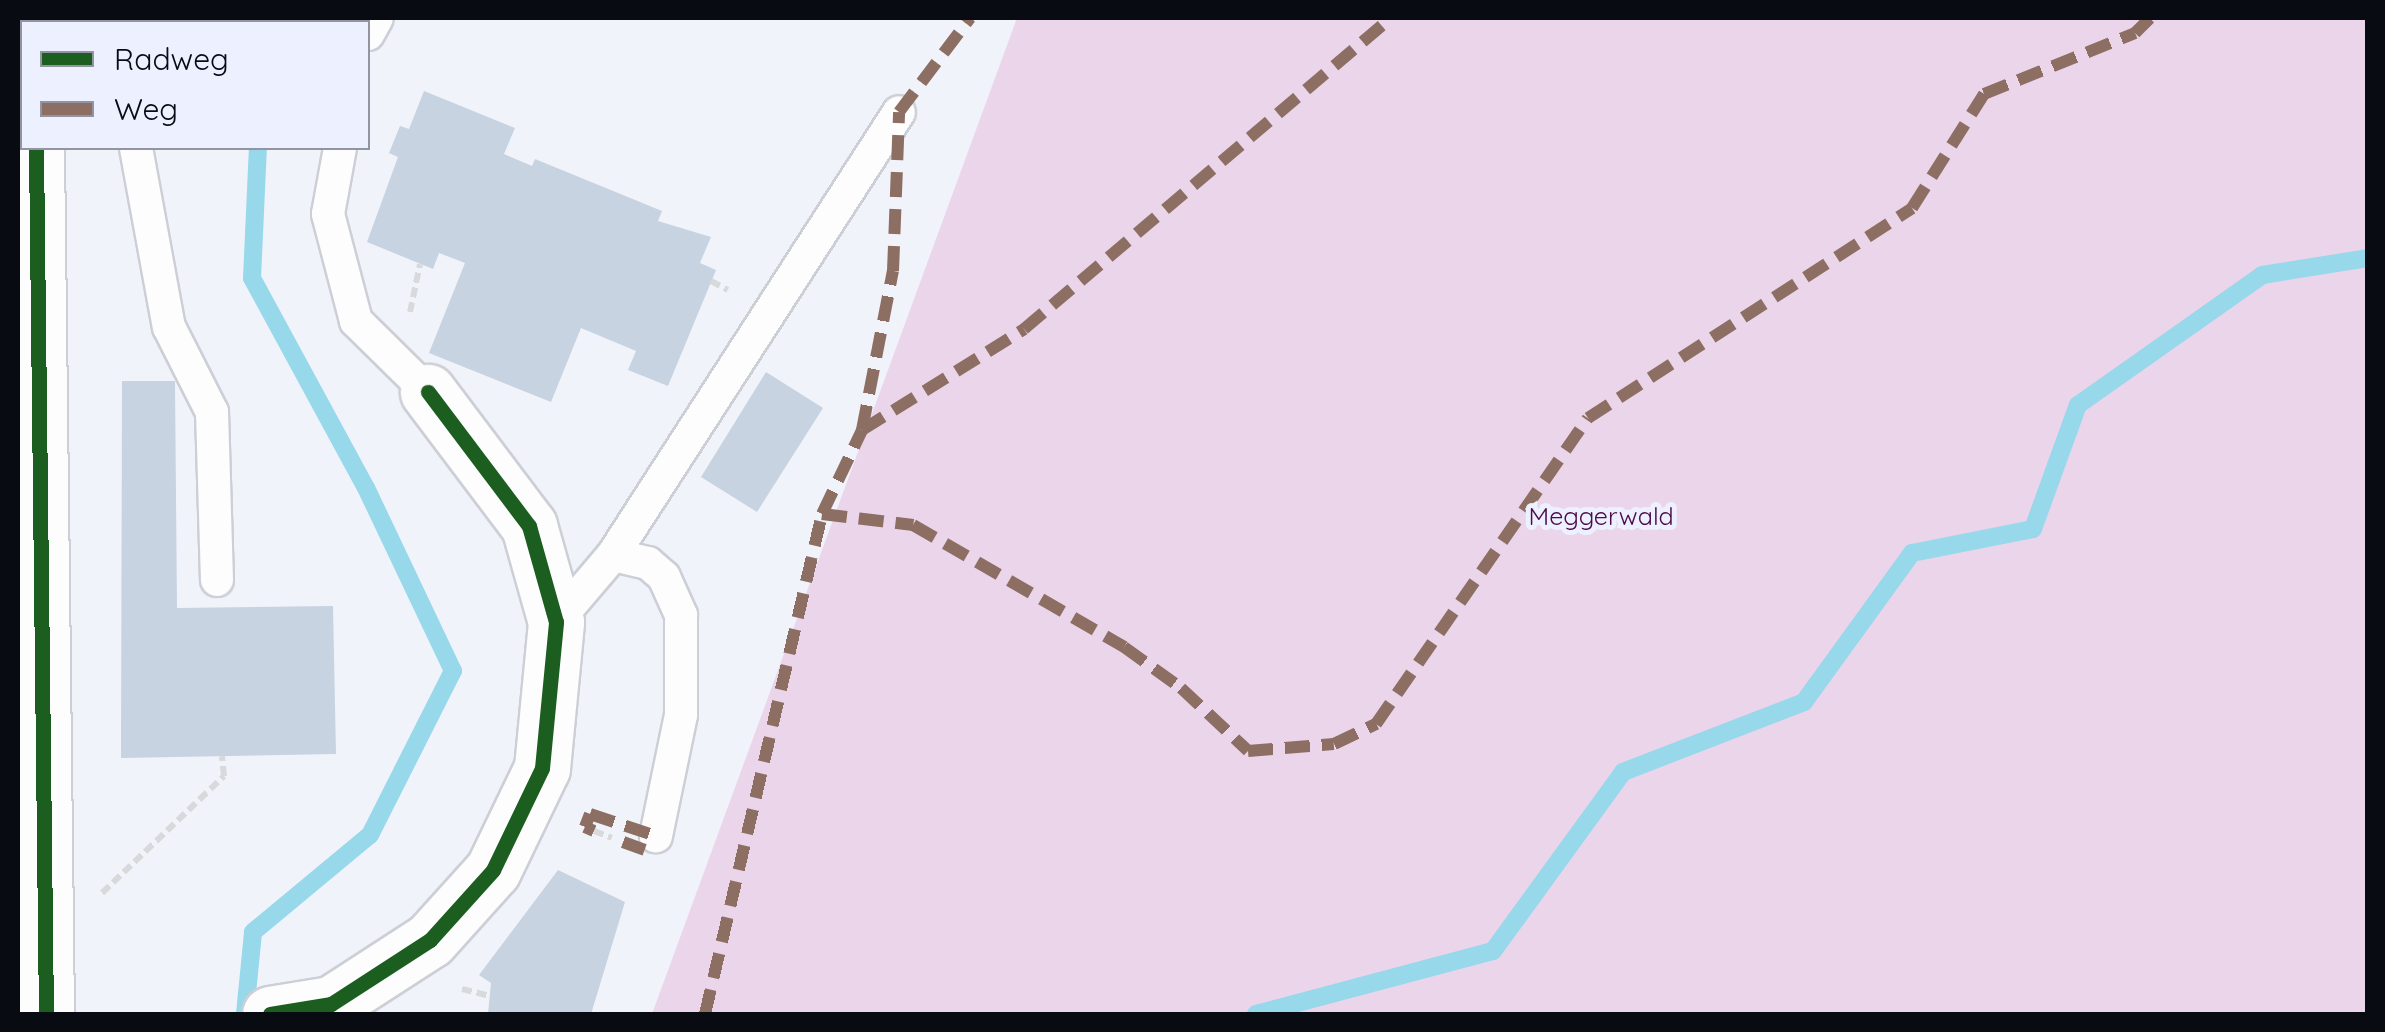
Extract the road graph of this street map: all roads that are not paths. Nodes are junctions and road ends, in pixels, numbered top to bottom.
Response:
1 (899, 112) dead end
2 (36, 150) edge
3 (136, 150) edge
4 (340, 150) edge
5 (428, 392) joint
6 (613, 555) junction
7 (216, 580) dead end
8 (556, 622) junction
9 (656, 836) dead end
10 (46, 1014) edge
11 (270, 1014) edge

1 - 6 lane
2 - 10 street
3 - 7 lane
4 - 5 lane
5 - 8 street
6 - 8 lane
6 - 9 lane
8 - 11 street

